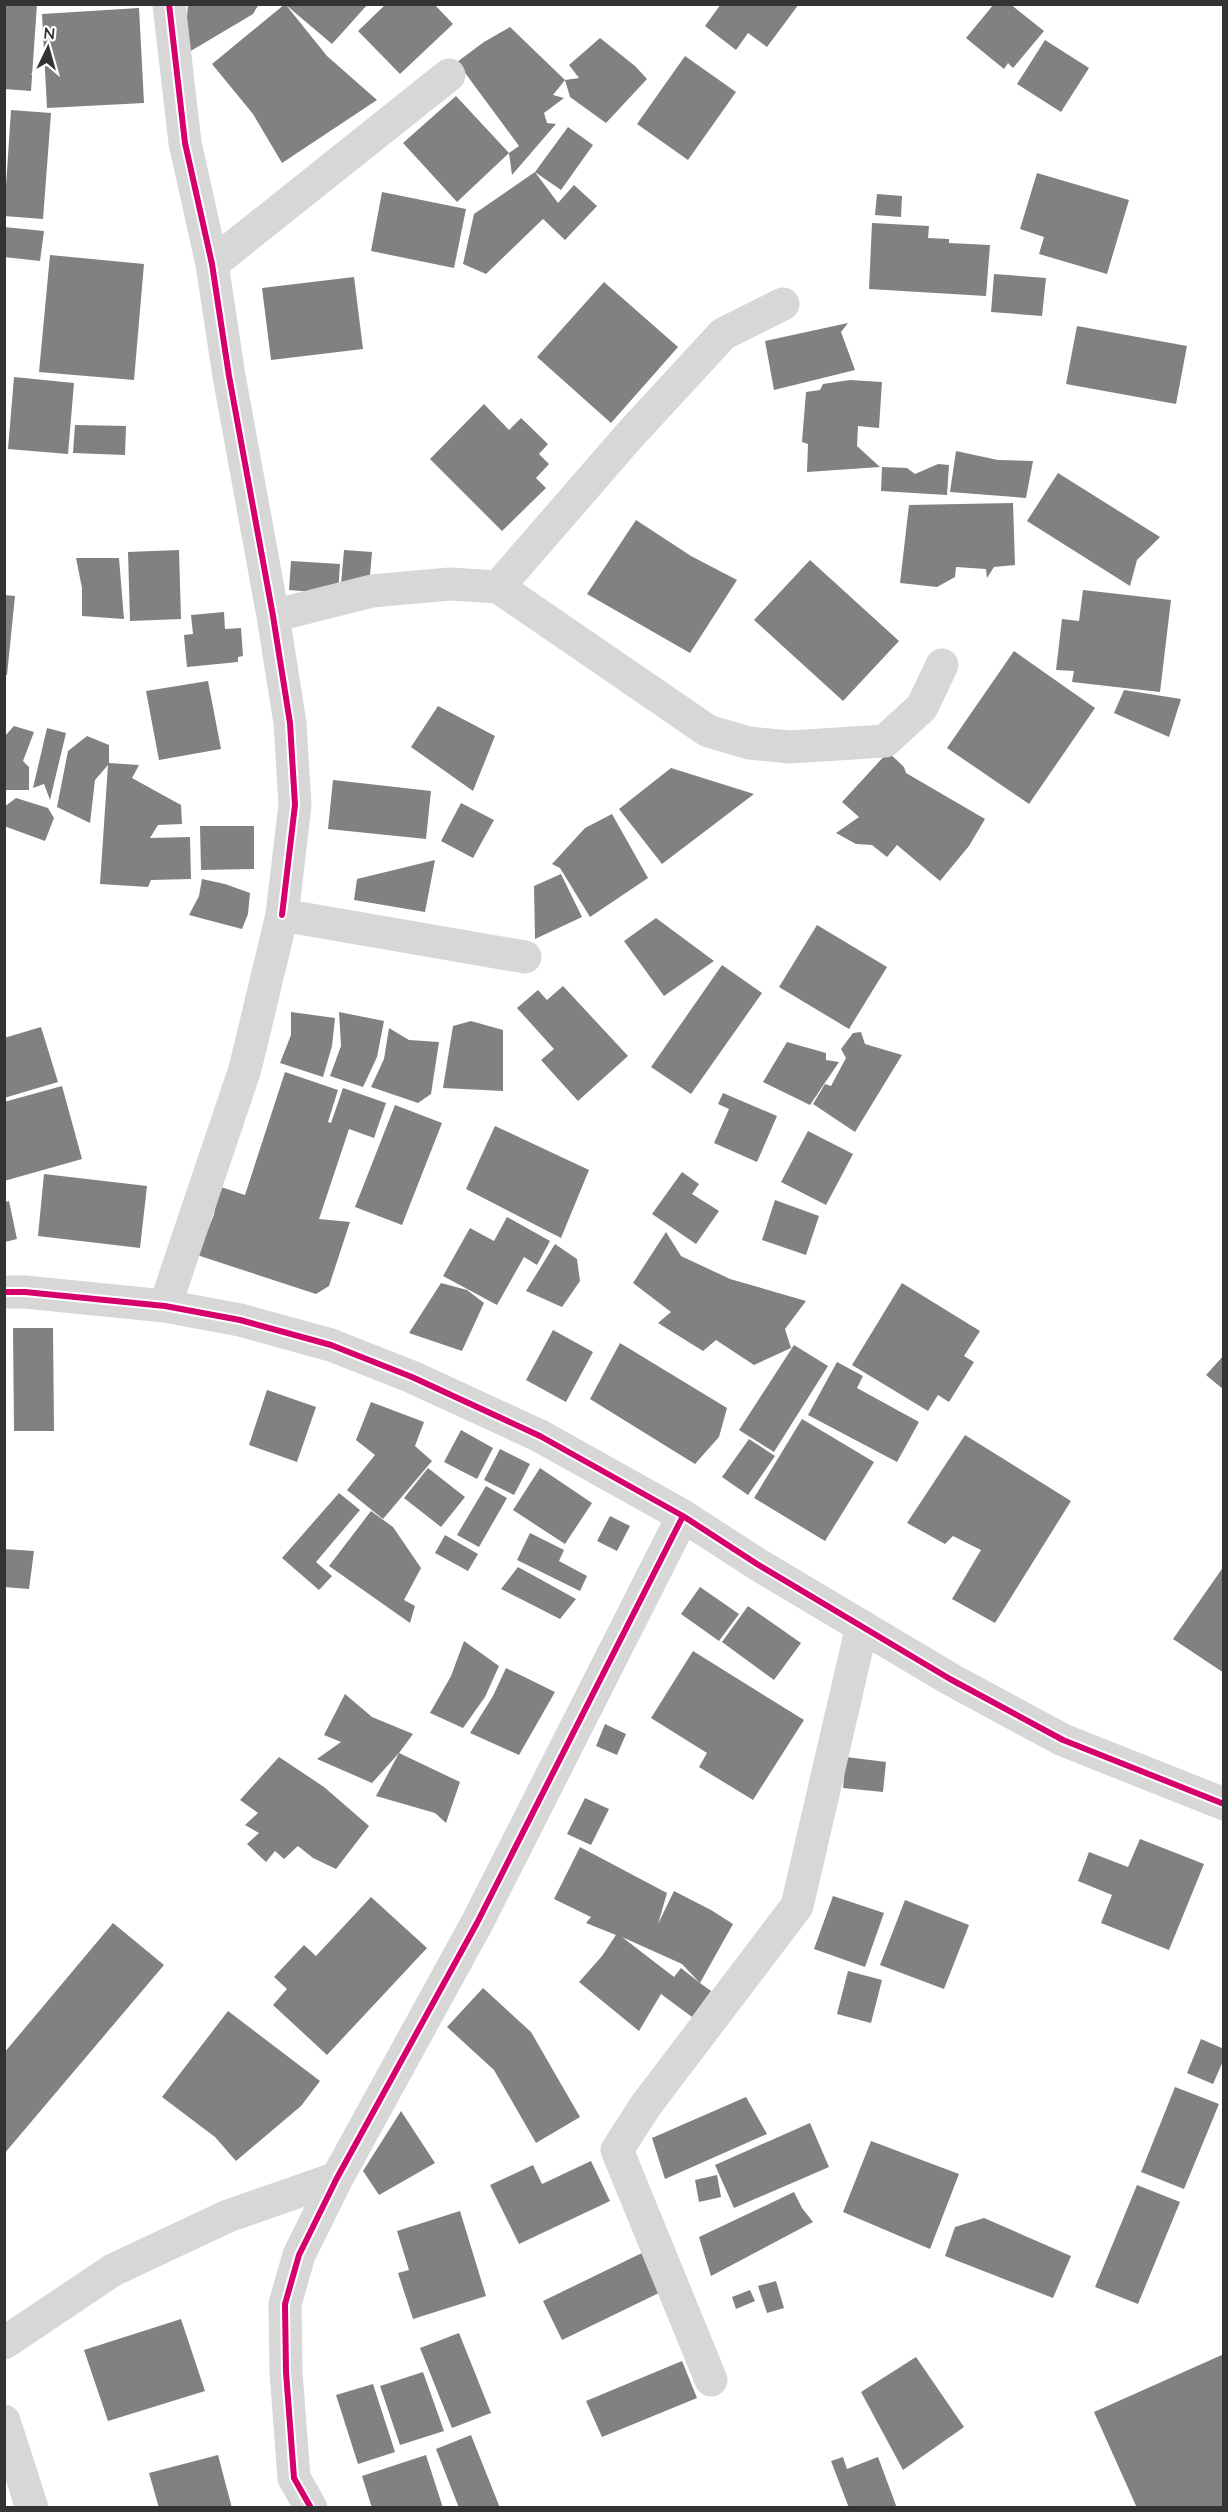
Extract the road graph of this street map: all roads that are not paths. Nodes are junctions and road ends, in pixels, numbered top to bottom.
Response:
1 (169, 4) edge
2 (449, 75) dead end
3 (212, 264) junction
4 (783, 304) dead end
5 (498, 587) junction
6 (273, 616) junction
7 (942, 665) dead end
8 (282, 915) junction
9 (525, 957) dead end
10 (4, 1292) edge
11 (165, 1305) junction
12 (683, 1516) junction
13 (862, 1626) junction
14 (1224, 1804) edge
15 (337, 2178) junction
16 (4, 2343) edge
17 (711, 2380) dead end
18 (4, 2421) edge
19 (32, 2508) edge
20 (311, 2508) edge

1 - 3 street
2 - 3 street
3 - 6 street
4 - 5 street
5 - 6 street
5 - 7 street
6 - 8 street
8 - 9 street
8 - 11 street
10 - 11 street
11 - 12 street
12 - 13 street
12 - 15 street
13 - 14 street
13 - 17 street
15 - 16 street
15 - 20 street
18 - 19 street

